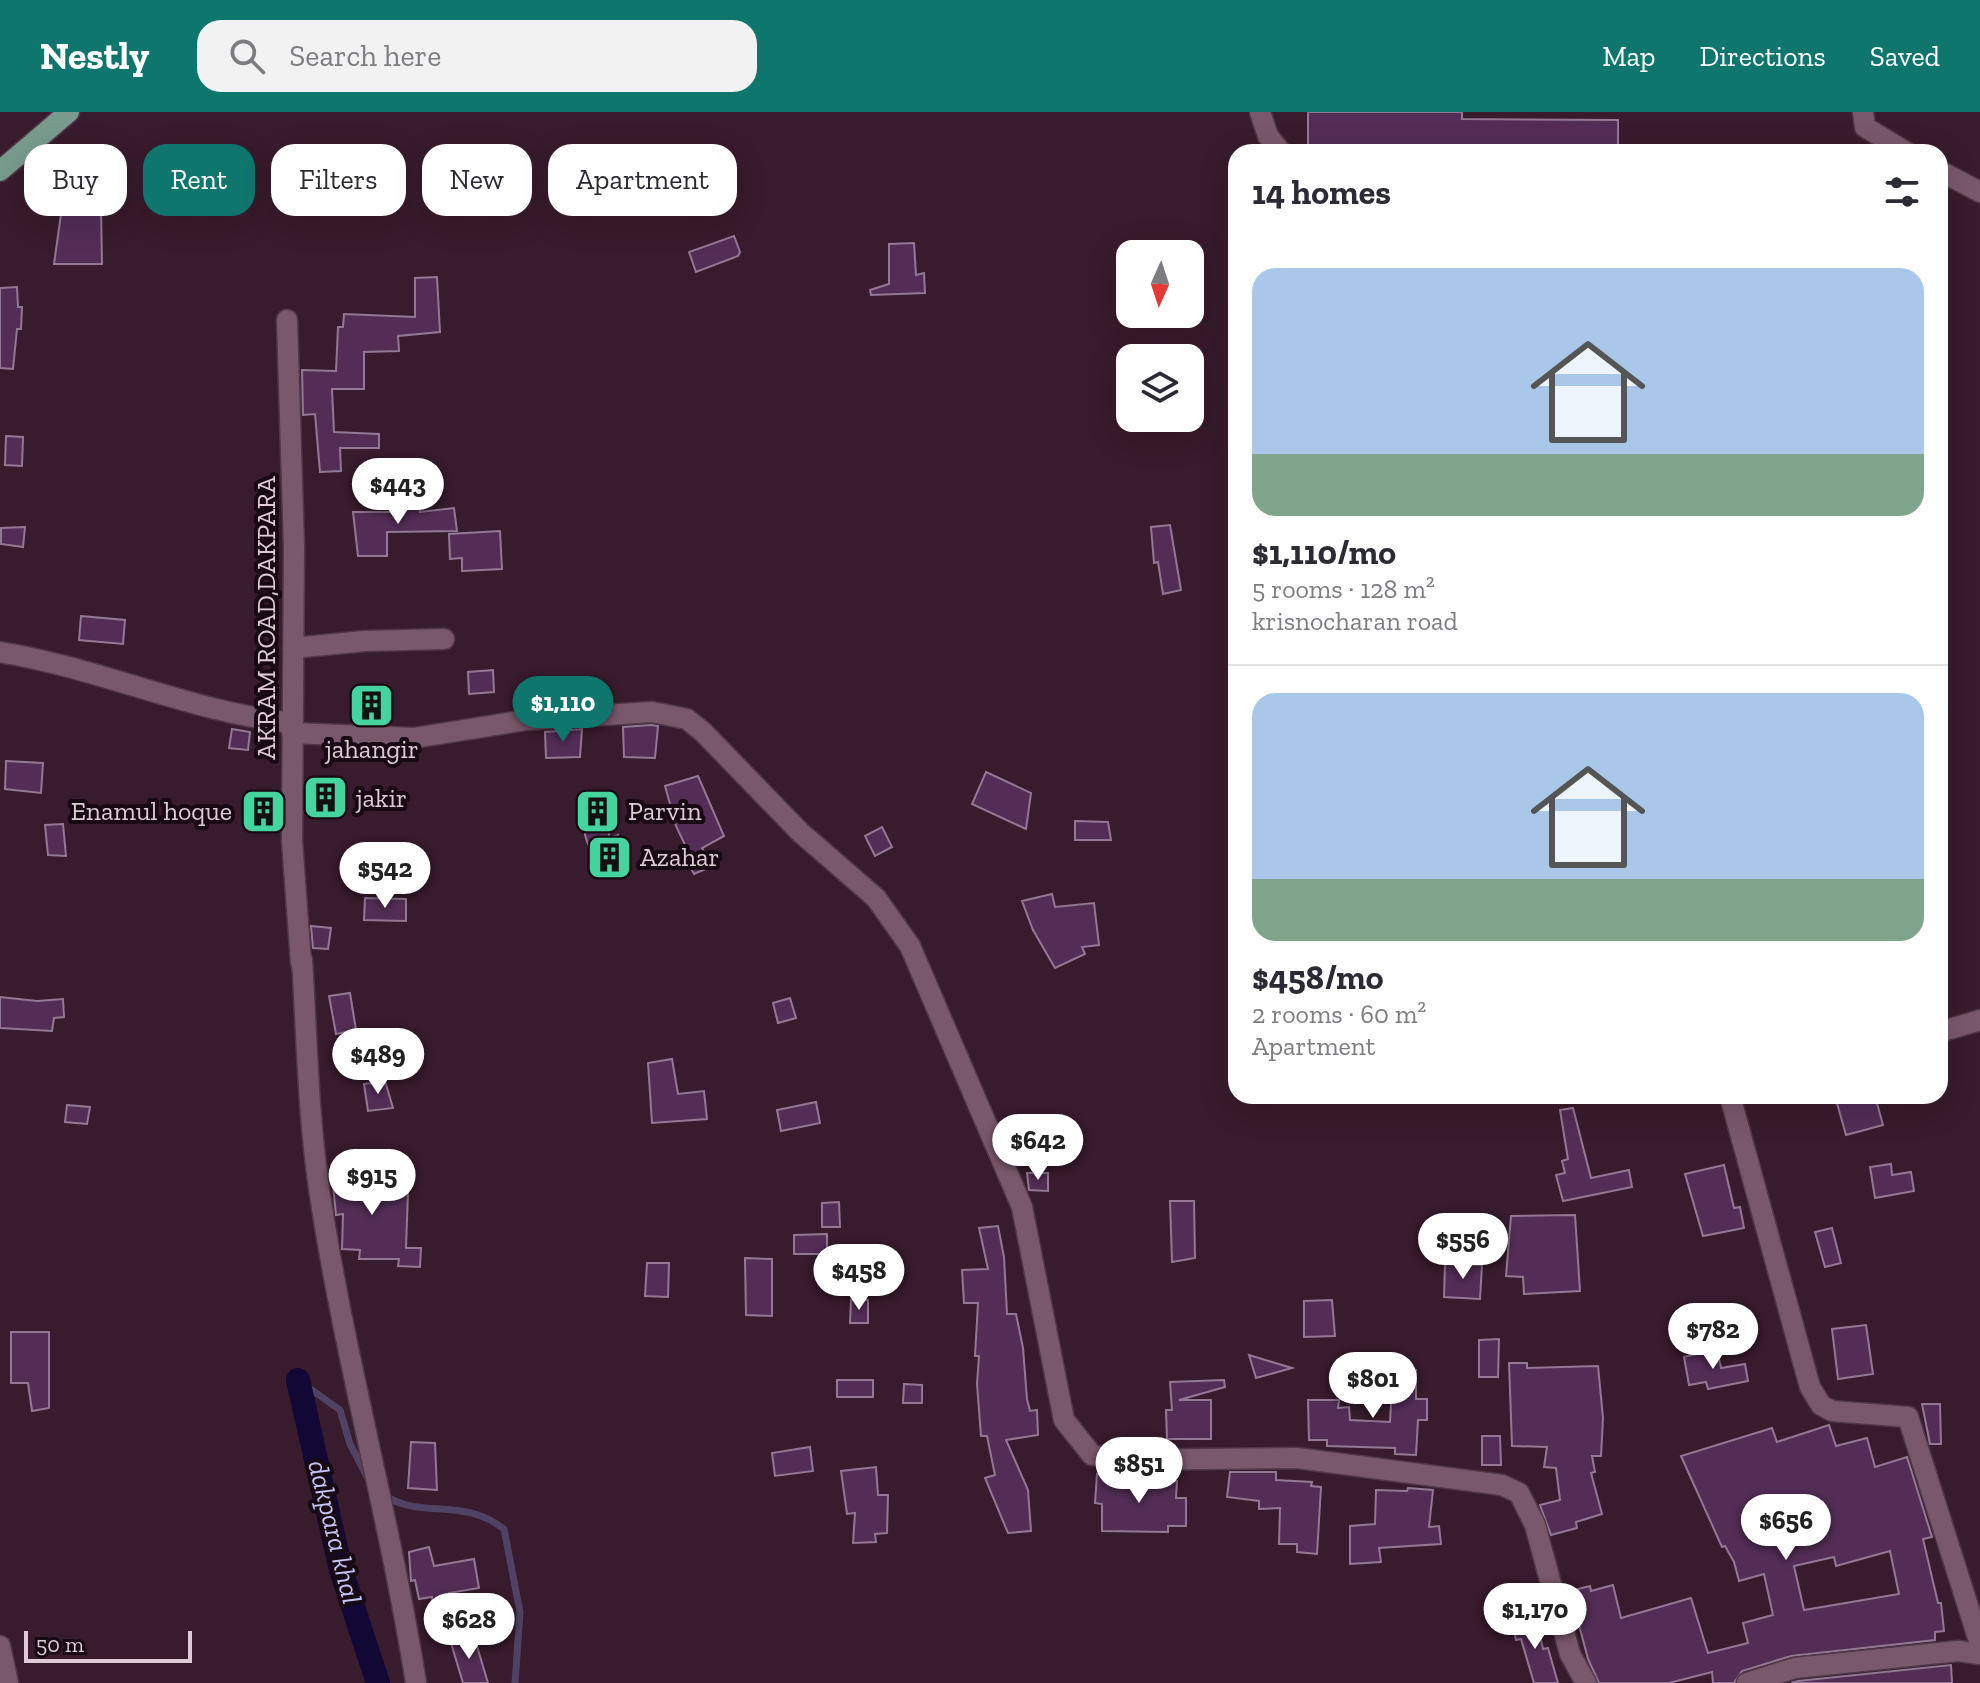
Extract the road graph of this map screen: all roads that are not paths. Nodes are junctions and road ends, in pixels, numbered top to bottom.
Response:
1 (69, 112) edge
2 (1260, 112) edge
3 (1863, 112) edge
4 (1274, 144) edge
5 (1893, 144) edge
6 (0, 171) edge
7 (1948, 175) edge
8 (1980, 192) edge
9 (287, 320) dead end
10 (444, 639) dead end
11 (293, 648) junction
12 (0, 652) edge
13 (292, 728) junction
14 (1980, 1020) edge
15 (1948, 1030) edge
16 (1733, 1104) edge
17 (1980, 1644) edge
18 (0, 1646) edge
19 (1980, 1654) edge
20 (8, 1683) edge
21 (416, 1683) edge
22 (1586, 1683) edge
23 (1747, 1683) edge

1 - 6 main road
2 - 4 street
3 - 5 street
7 - 8 street
9 - 11 street, AKRAM ROAD,DAKPARA
10 - 11 street
11 - 13 street, AKRAM ROAD,DAKPARA
12 - 13 street
13 - 21 street, AKRAM ROAD,DAKPARA
13 - 22 street
14 - 15 street
16 - 17 street
18 - 20 street
19 - 23 street

